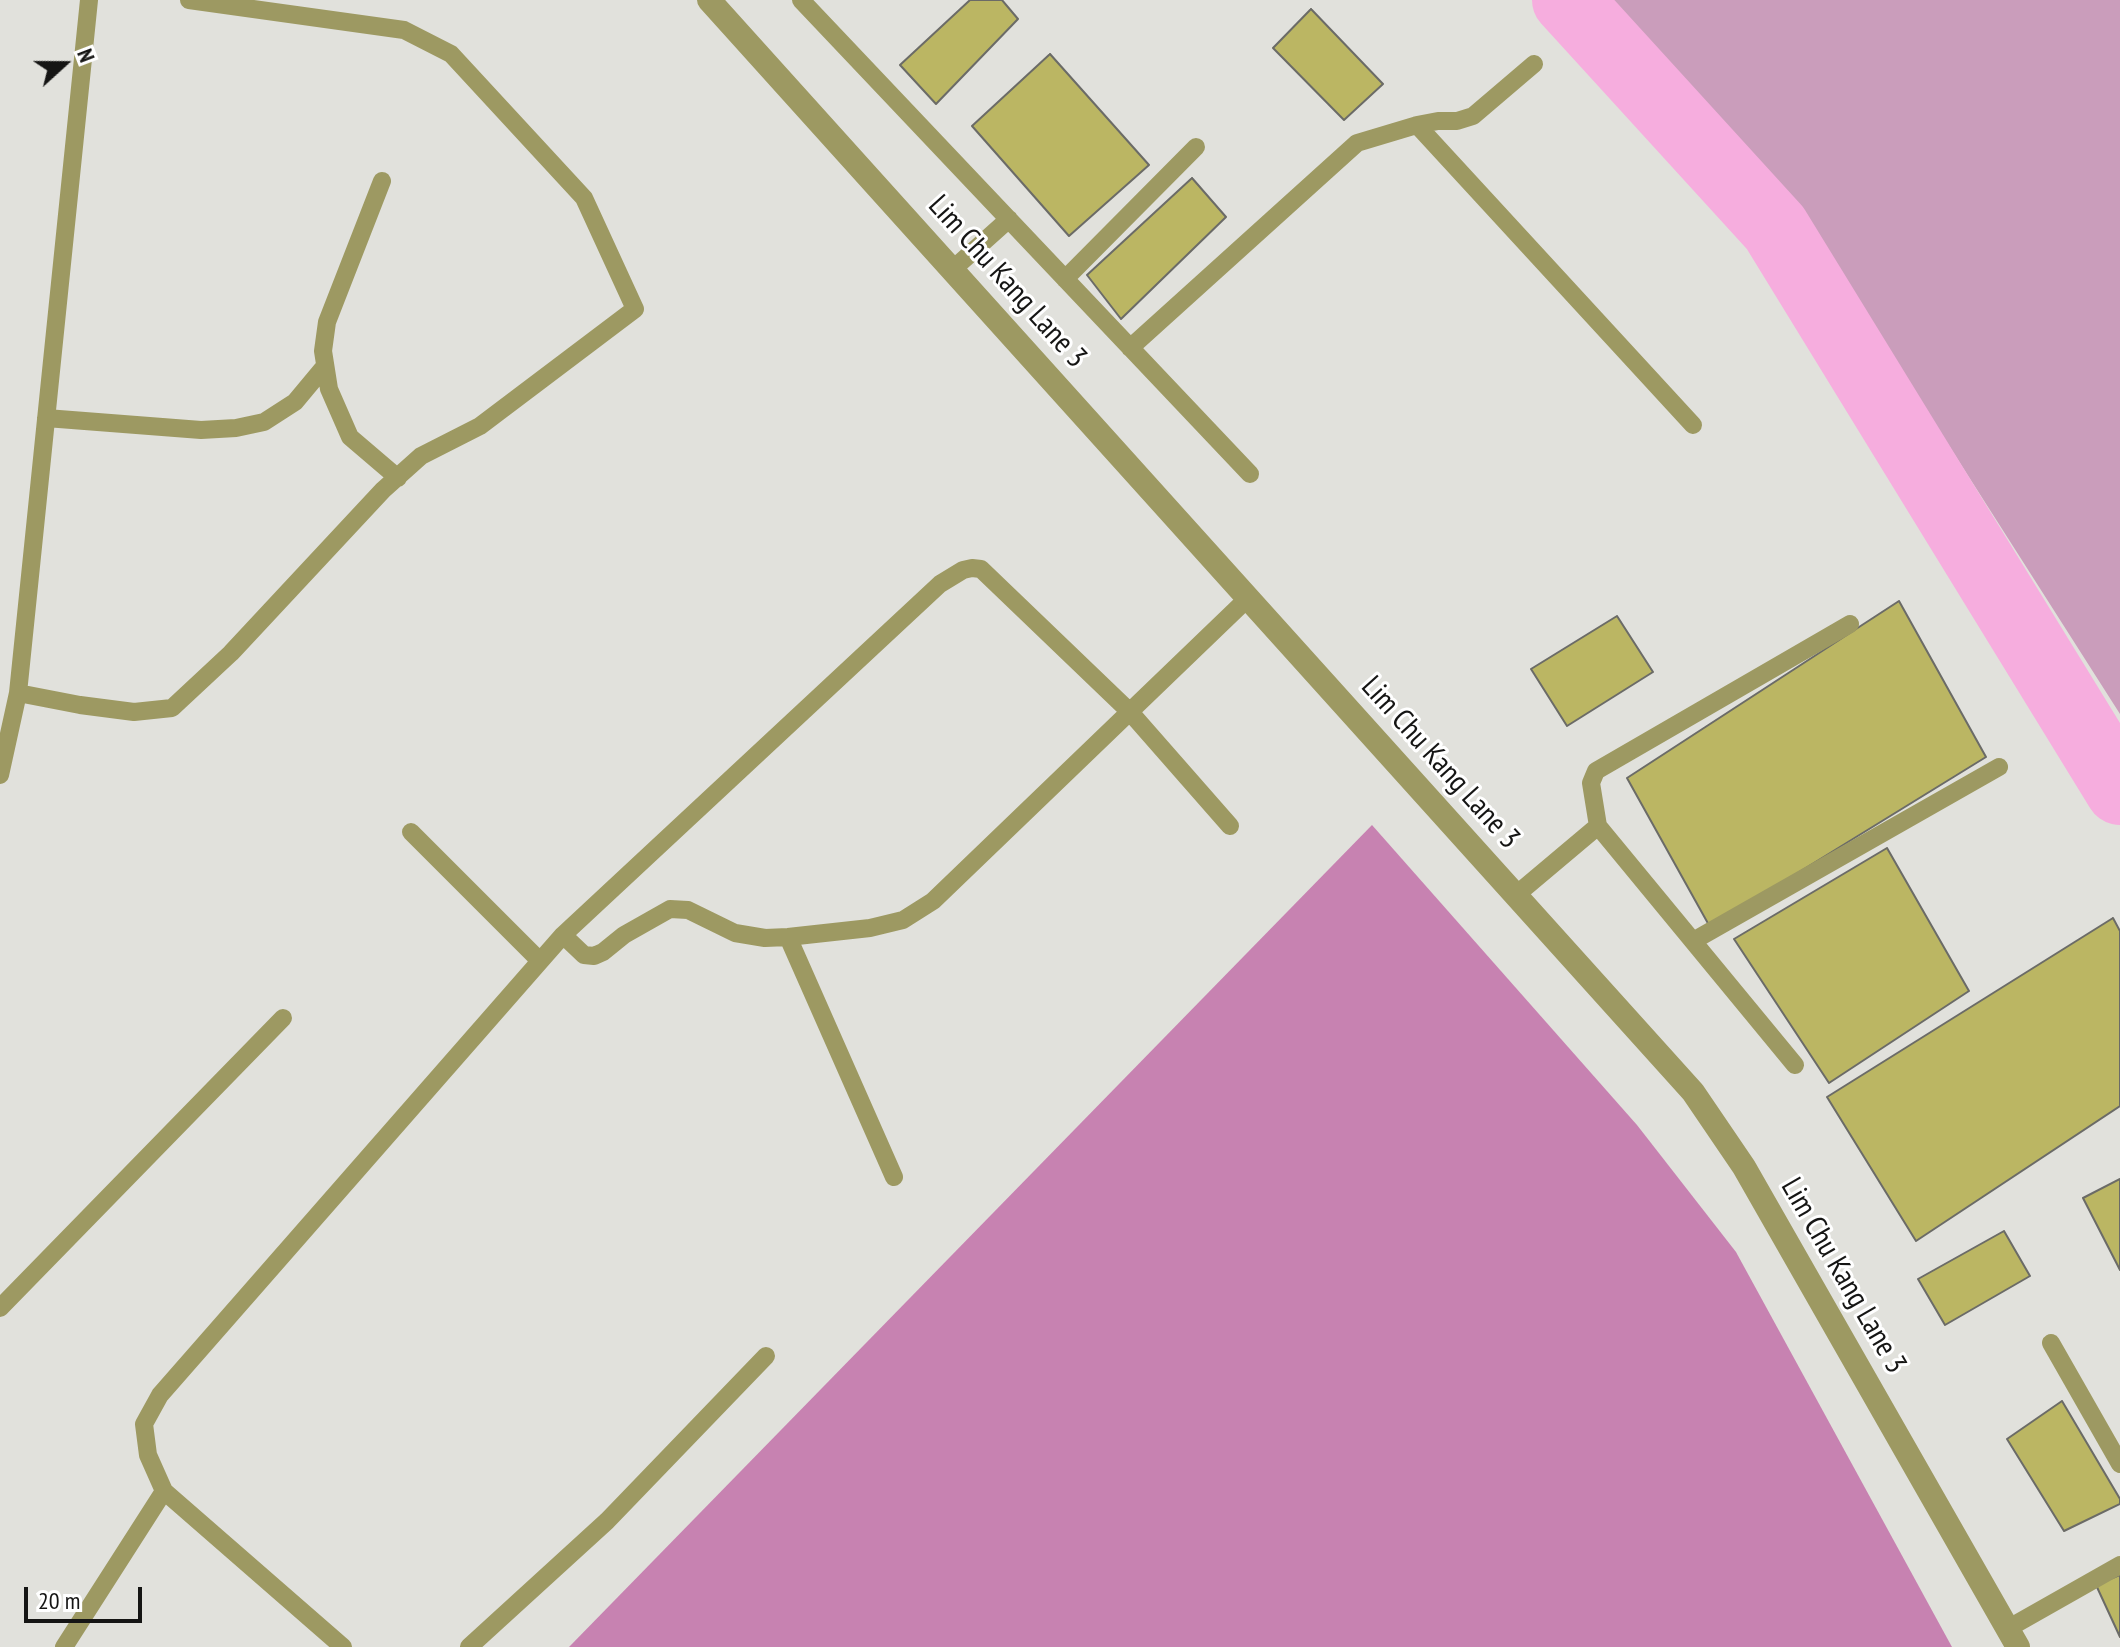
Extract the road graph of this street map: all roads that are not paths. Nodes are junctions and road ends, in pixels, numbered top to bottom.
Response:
1 (89, 0) edge
2 (189, 0) edge
3 (709, 0) edge
4 (801, 0) edge
5 (1534, 64) dead end
6 (1417, 125) junction
7 (1196, 147) dead end
8 (382, 181) dead end
9 (1009, 219) junction
10 (952, 270) junction
11 (1065, 279) junction
12 (1130, 348) junction
13 (325, 366) junction
14 (46, 418) junction
15 (1693, 425) dead end
16 (1250, 474) dead end
17 (398, 478) junction
18 (1248, 598) junction
19 (1850, 624) dead end
20 (18, 693) junction
21 (1130, 712) junction
22 (1999, 767) dead end
23 (0, 775) edge
24 (1230, 826) dead end
25 (1598, 826) junction
26 (411, 832) dead end
27 (1516, 895) junction
28 (563, 935) junction
29 (788, 937) junction
30 (1693, 941) junction
31 (540, 961) junction
32 (283, 1018) dead end
33 (1795, 1065) dead end
34 (894, 1177) dead end
35 (0, 1308) edge
36 (2051, 1343) dead end
37 (766, 1356) dead end
38 (2120, 1464) edge
39 (164, 1491) junction
40 (2120, 1565) edge
41 (2013, 1638) edge
42 (64, 1647) edge
43 (343, 1647) edge
44 (469, 1647) edge

1 - 14 lane
2 - 17 lane
3 - 10 street, Lim Chu Kang Lane 3
4 - 9 lane
5 - 6 lane
6 - 12 lane
6 - 15 lane
7 - 11 lane
8 - 13 lane
9 - 10 lane
9 - 11 lane
10 - 18 street, Lim Chu Kang Lane 3
11 - 12 lane
12 - 16 lane
13 - 14 lane
13 - 17 lane
14 - 20 lane
17 - 20 lane
18 - 21 lane
18 - 27 street, Lim Chu Kang Lane 3
19 - 25 lane
20 - 23 lane
21 - 24 lane
21 - 28 lane
21 - 29 lane
22 - 30 lane
25 - 27 lane
25 - 30 lane
26 - 31 lane
27 - 41 street, Lim Chu Kang Lane 3
28 - 29 lane
28 - 31 lane
29 - 34 lane
30 - 33 lane
31 - 39 lane
32 - 35 lane
36 - 38 lane
37 - 44 lane
39 - 42 lane
39 - 43 lane
40 - 41 lane

